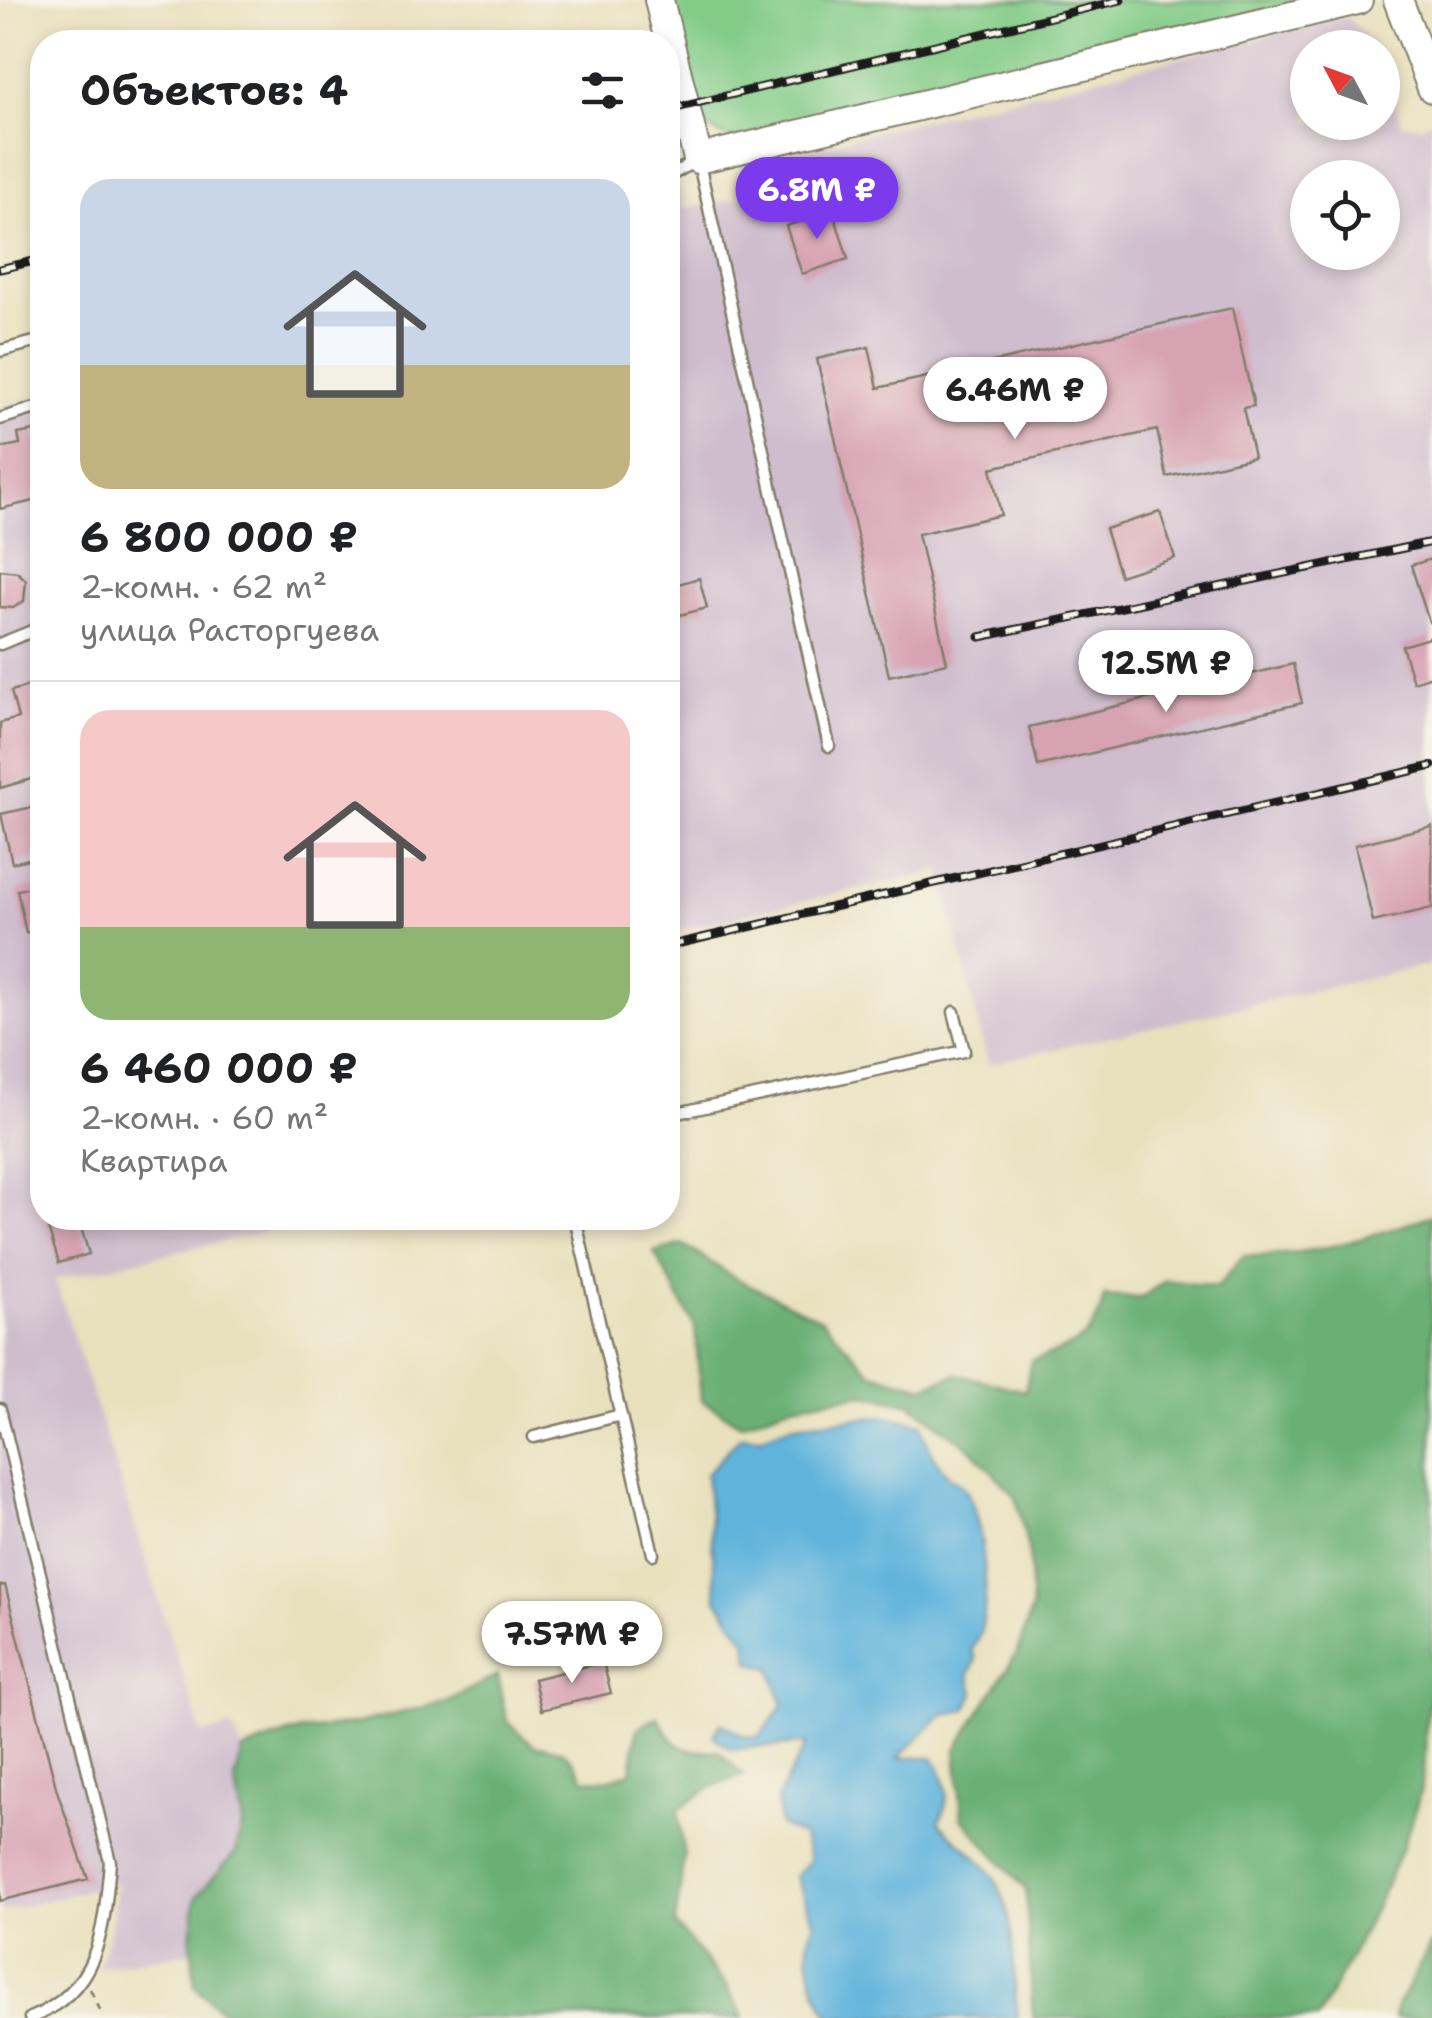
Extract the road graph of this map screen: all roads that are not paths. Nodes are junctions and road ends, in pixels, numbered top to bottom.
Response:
1 (658, 0) edge
2 (1358, 0) edge
3 (1398, 0) edge
4 (666, 30) edge
5 (680, 87) edge
6 (1432, 88) edge
7 (698, 159) junction
8 (680, 170) edge
9 (30, 343) edge
10 (0, 351) edge
11 (30, 409) edge
12 (0, 418) edge
13 (30, 633) edge
14 (0, 644) edge
15 (829, 746) dead end
16 (954, 1012) dead end
17 (680, 1113) edge
18 (578, 1230) edge
19 (0, 1409) edge
20 (621, 1415) junction
21 (534, 1436) dead end
22 (653, 1554) dead end
23 (30, 2018) edge

1 - 4 street
2 - 7 street
3 - 6 street
5 - 7 street
7 - 8 lane
7 - 15 lane
9 - 10 lane
11 - 12 lane
13 - 14 lane
16 - 17 lane
18 - 20 lane
19 - 23 lane
20 - 21 lane
20 - 22 lane

